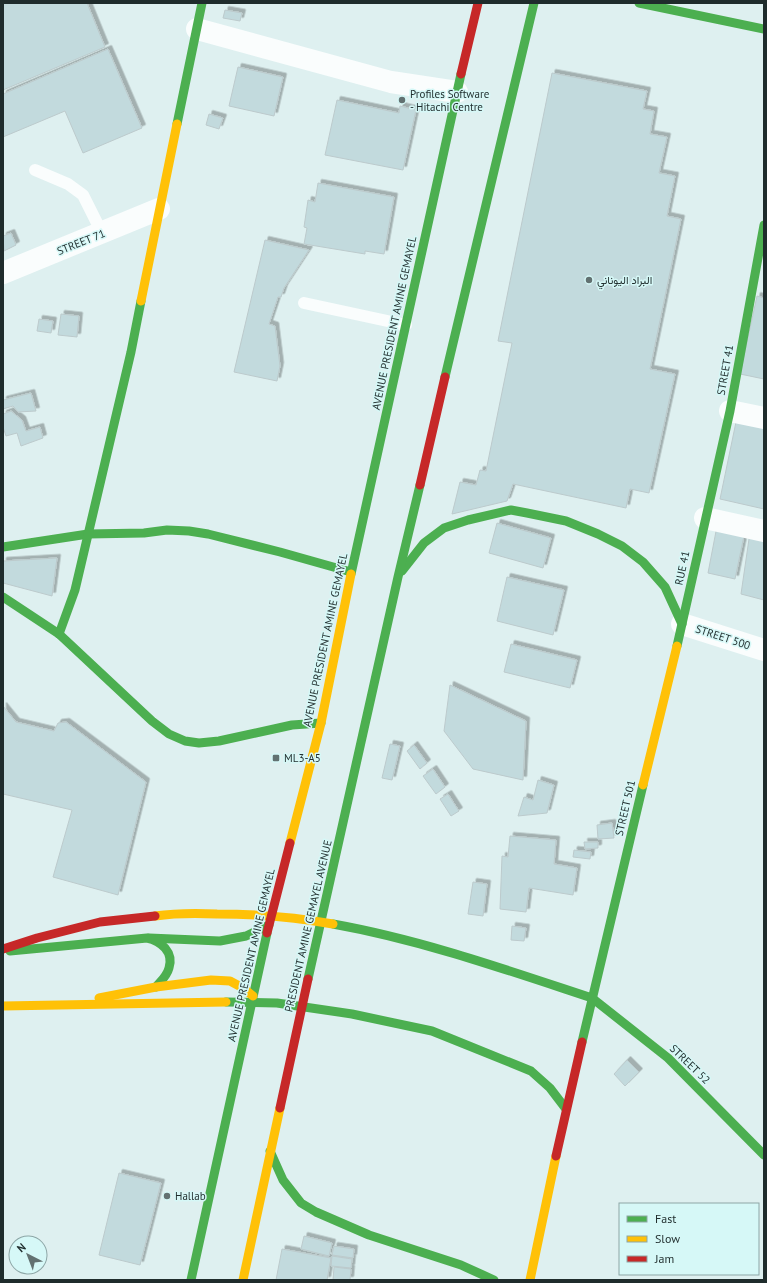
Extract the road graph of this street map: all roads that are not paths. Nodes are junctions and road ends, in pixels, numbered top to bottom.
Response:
1 (202, 3) edge
2 (478, 3) edge
3 (534, 3) edge
4 (639, 3) edge
5 (197, 29) junction
6 (764, 29) edge
7 (457, 92) junction
8 (35, 170) dead end
9 (159, 209) junction
10 (764, 225) edge
11 (102, 233) junction
12 (3, 273) edge
13 (304, 304) dead end
14 (406, 325) junction
15 (730, 412) junction
16 (764, 418) edge
17 (705, 518) junction
18 (764, 532) edge
19 (88, 534) junction
20 (3, 547) edge
21 (351, 572) junction
22 (398, 577) junction
23 (3, 597) edge
24 (682, 624) junction
25 (59, 634) junction
26 (764, 650) edge
27 (321, 723) junction
28 (268, 925) junction
29 (147, 938) junction
30 (3, 949) edge
31 (3, 952) edge
32 (156, 987) junction
33 (252, 996) junction
34 (592, 998) junction
35 (3, 1006) edge
36 (11, 1014) dead end
37 (566, 1109) junction
38 (270, 1151) junction
39 (764, 1155) edge
40 (191, 1280) edge
41 (243, 1280) edge
42 (494, 1280) edge
43 (530, 1280) edge

1 - 5 main road
2 - 7 main road, AVENUE PRESIDENT AMINE GEMAYEL
3 - 22 main road
4 - 6 main road
5 - 7 street
5 - 9 main road
7 - 14 main road, AVENUE PRESIDENT AMINE GEMAYEL
8 - 11 lane
9 - 11 street, STREET 71
9 - 19 main road
10 - 15 main road, STREET 41
11 - 12 street, STREET 71
13 - 14 lane
14 - 21 main road, AVENUE PRESIDENT AMINE GEMAYEL
15 - 16 street
15 - 17 main road, STREET 41
17 - 18 street
17 - 24 main road, RUE 41
19 - 20 main road
19 - 21 main road
19 - 25 main road
21 - 27 main road, AVENUE PRESIDENT AMINE GEMAYEL
22 - 24 main road
22 - 38 main road, PRESIDENT AMINE GEMAYEL AVENUE
23 - 25 main road
24 - 26 street, STREET 500
24 - 34 main road, STREET 501
25 - 27 main road
27 - 28 main road, AVENUE PRESIDENT AMINE GEMAYEL
28 - 29 main road
28 - 33 main road, AVENUE PRESIDENT AMINE GEMAYEL
29 - 31 main road
29 - 32 main road
30 - 34 main road, STREET 52
32 - 33 main road
32 - 36 main road
33 - 40 main road, AVENUE PRESIDENT AMINE GEMAYEL
34 - 37 main road, STREET 501
34 - 39 main road, STREET 52
35 - 37 main road
37 - 43 main road, STREET 501
38 - 41 main road, PRESIDENT AMINE GEMAYEL AVENUE
38 - 42 main road

